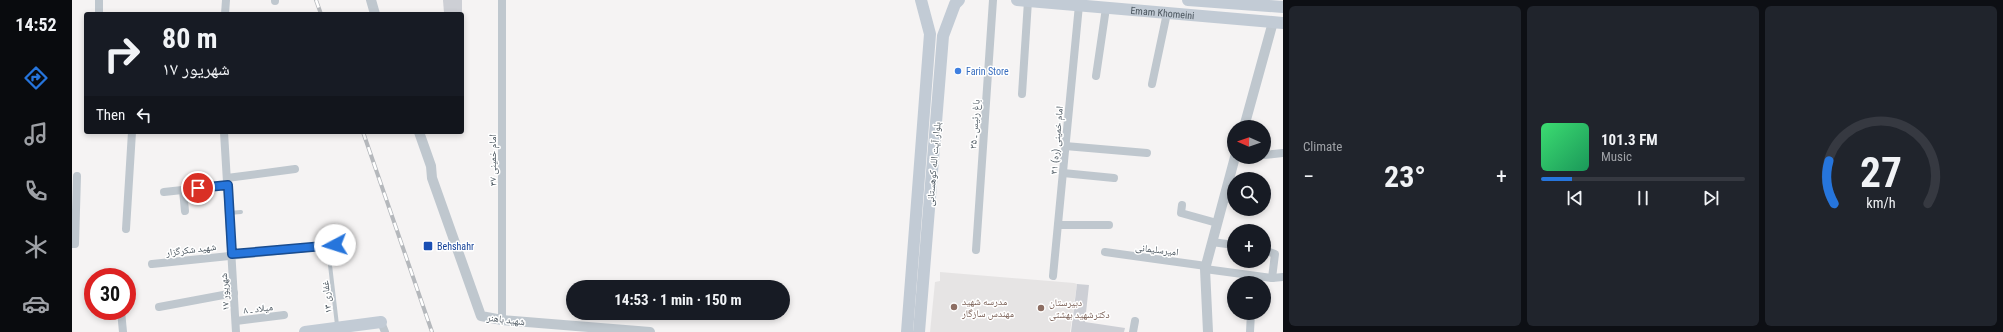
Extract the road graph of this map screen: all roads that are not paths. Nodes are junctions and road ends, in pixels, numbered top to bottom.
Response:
1 (99, 0) edge
2 (226, 0) edge
3 (371, 0) edge
4 (502, 0) edge
5 (921, 0) edge
6 (959, 0) edge
7 (993, 0) edge
8 (1023, 0) edge
9 (1188, 0) edge
10 (1215, 1) edge
11 (1078, 5) junction
12 (1283, 7) edge
13 (1106, 8) junction
14 (99, 12) edge
15 (225, 12) edge
16 (375, 12) edge
17 (1167, 13) junction
18 (1214, 17) junction
19 (1278, 22) edge
20 (930, 34) junction
21 (943, 36) junction
22 (1096, 76) dead end
23 (1152, 84) dead end
24 (1022, 94) dead end
25 (1246, 120) edge
26 (132, 134) edge
27 (224, 134) edge
28 (413, 134) edge
29 (420, 134) edge
30 (1065, 146) junction
31 (1147, 153) dead end
32 (1283, 153) edge
33 (1271, 154) edge
34 (1233, 164) edge
35 (295, 169) dead end
36 (1063, 173) junction
37 (77, 176) dead end
38 (432, 178) junction
39 (1114, 178) dead end
40 (227, 181) junction
41 (182, 190) junction
42 (164, 192) dead end
43 (1182, 205) dead end
44 (185, 211) dead end
45 (241, 212) dead end
46 (229, 213) junction
47 (1217, 223) junction
48 (1058, 225) junction
49 (1109, 225) dead end
50 (126, 229) dead end
51 (1212, 242) junction
52 (72, 244) edge
53 (1227, 244) edge
54 (335, 245) dead end
55 (976, 250) dead end
56 (1105, 252) dead end
57 (1271, 253) edge
58 (232, 254) junction
59 (152, 264) dead end
60 (330, 265) dead end
61 (1206, 267) junction
62 (1053, 276) dead end
63 (1241, 276) edge
64 (1283, 277) edge
65 (1272, 278) joint
66 (234, 293) junction
67 (158, 307) dead end
68 (284, 315) dead end
69 (122, 320) edge
70 (502, 320) junction
71 (1251, 320) edge
72 (236, 321) junction
73 (1135, 321) dead end
74 (383, 327) edge
75 (338, 328) junction
76 (910, 331) edge
77 (123, 332) edge
78 (236, 332) edge
79 (309, 332) edge
80 (650, 332) edge
81 (1133, 332) edge
82 (1208, 332) edge
83 (1250, 332) edge

1 - 14 street
2 - 15 street
3 - 16 street
4 - 70 street, امام خمینی ۳۷
5 - 20 main road, بلوار آیت الله کوهستانی
6 - 21 main road, بلوار آیت الله کوهستانی
7 - 55 street, باغ رئیس ـ ۳۵
8 - 11 main road, Emam Khomeini
8 - 24 street
9 - 10 main road, Emam Khomeini
10 - 12 main road, Emam Khomeini
10 - 18 street
11 - 13 main road, Emam Khomeini
11 - 30 street, امام خمینی (ره) ۳۱
13 - 17 main road, Emam Khomeini
13 - 22 street
17 - 18 main road, Emam Khomeini
17 - 23 street
18 - 19 main road, Emam Khomeini
19 - 25 street
20 - 21 main road
20 - 76 main road, بلوار آیت الله کوهستانی
21 - 76 main road, بلوار آیت الله کوهستانی
26 - 50 street
27 - 40 street, ۱۷ شهریور
28 - 38 street
29 - 38 street
30 - 31 street
30 - 36 street, امام خمینی (ره) ۳۱
32 - 33 street
34 - 47 street
35 - 40 street
36 - 39 street
36 - 48 street, امام خمینی (ره) ۳۱
37 - 52 street
38 - 70 street, شهید باهنر
40 - 41 street
40 - 46 street, ۱۷ شهریور
41 - 42 street
41 - 44 street
43 - 47 street
45 - 46 lane
46 - 58 street, ۱۷ شهریور
47 - 51 street
48 - 49 street
48 - 62 street, امام خمینی (ره) ۳۱
51 - 53 street
51 - 61 street
54 - 58 street, شهید شکرگزار
56 - 61 street, امیرسلیمانی
57 - 65 street
58 - 59 street, شهید شکرگزار
58 - 66 street, ۱۷ شهریور
60 - 75 lane, غفاری ۱۳
61 - 63 street, امیرسلیمانی
61 - 82 street
64 - 65 street, امیرسلیمانی
66 - 67 street
66 - 72 street, ۱۷ شهریور
68 - 72 street, میلاد ـ ۸
69 - 77 street
70 - 80 street, شهید باهنر
71 - 83 street
72 - 78 street, ۱۷ شهریور
73 - 81 street
74 - 75 main road
75 - 79 main road

